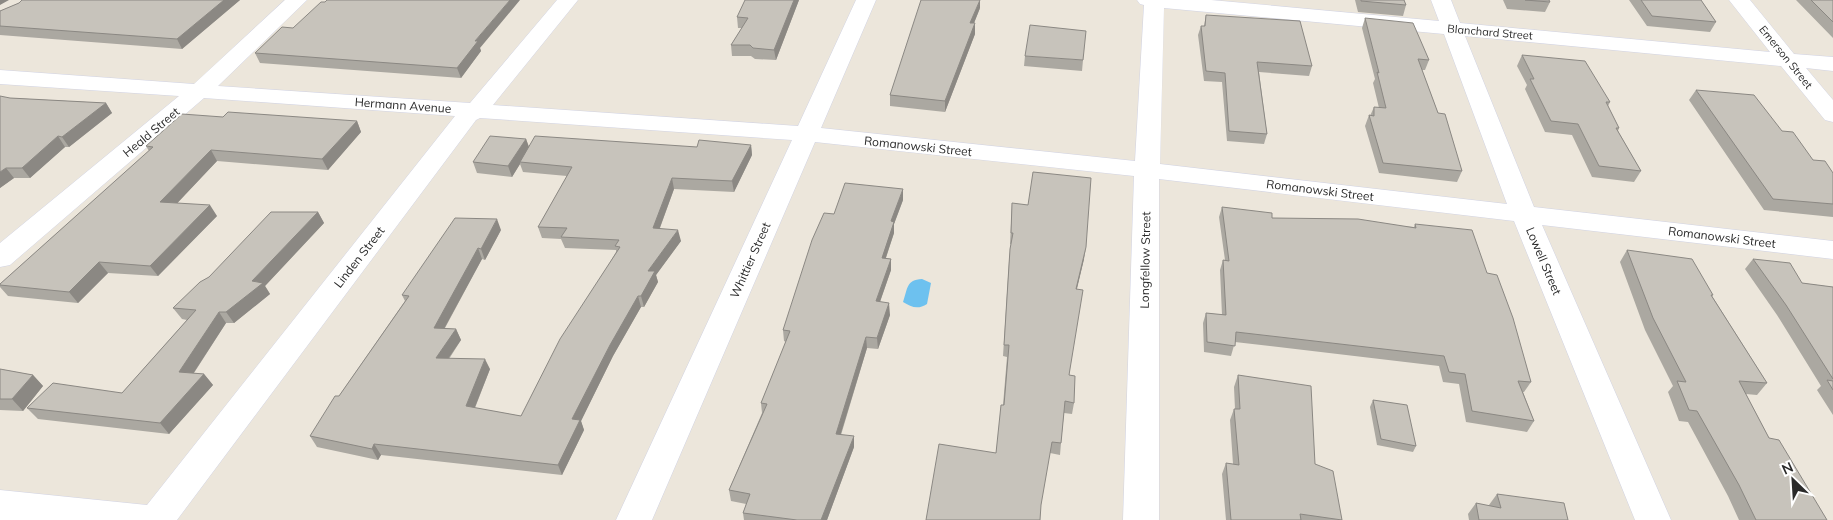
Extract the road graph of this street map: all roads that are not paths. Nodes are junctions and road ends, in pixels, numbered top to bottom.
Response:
1 (297, 0) edge
2 (568, 0) edge
3 (866, 0) edge
4 (1147, 0) edge
5 (1441, 0) edge
6 (1739, 0) edge
7 (1154, 1) edge
8 (1452, 28) junction
9 (1789, 60) junction
10 (1833, 64) edge
11 (0, 77) edge
12 (199, 91) junction
13 (476, 110) junction
14 (1833, 115) edge
15 (807, 134) junction
16 (1147, 170) junction
17 (1524, 214) junction
18 (1833, 250) edge
19 (0, 258) edge
20 (0, 504) edge
21 (146, 520) edge
22 (156, 520) edge
23 (634, 520) edge
24 (1141, 520) edge
25 (1653, 520) edge

1 - 12 street, Heald Street
2 - 13 street, Linden Street
3 - 15 street, Whittier Street
4 - 7 street, Blanchard Street
5 - 8 street, Lowell Street
6 - 9 street, Emerson Street
7 - 8 street, Blanchard Street
7 - 16 street, Longfellow Street
8 - 9 street, Blanchard Street
8 - 17 street, Lowell Street
9 - 10 street, Blanchard Street
9 - 14 street, Emerson Street
11 - 12 street, Hermann Avenue
12 - 13 street, Hermann Avenue
12 - 19 street, Heald Street
13 - 15 street, Hermann Avenue
13 - 22 street, Linden Street
15 - 16 street, Romanowski Street
15 - 23 street, Whittier Street
16 - 17 street, Romanowski Street
16 - 24 street, Longfellow Street
17 - 18 street, Romanowski Street
17 - 25 street, Lowell Street
20 - 21 street

